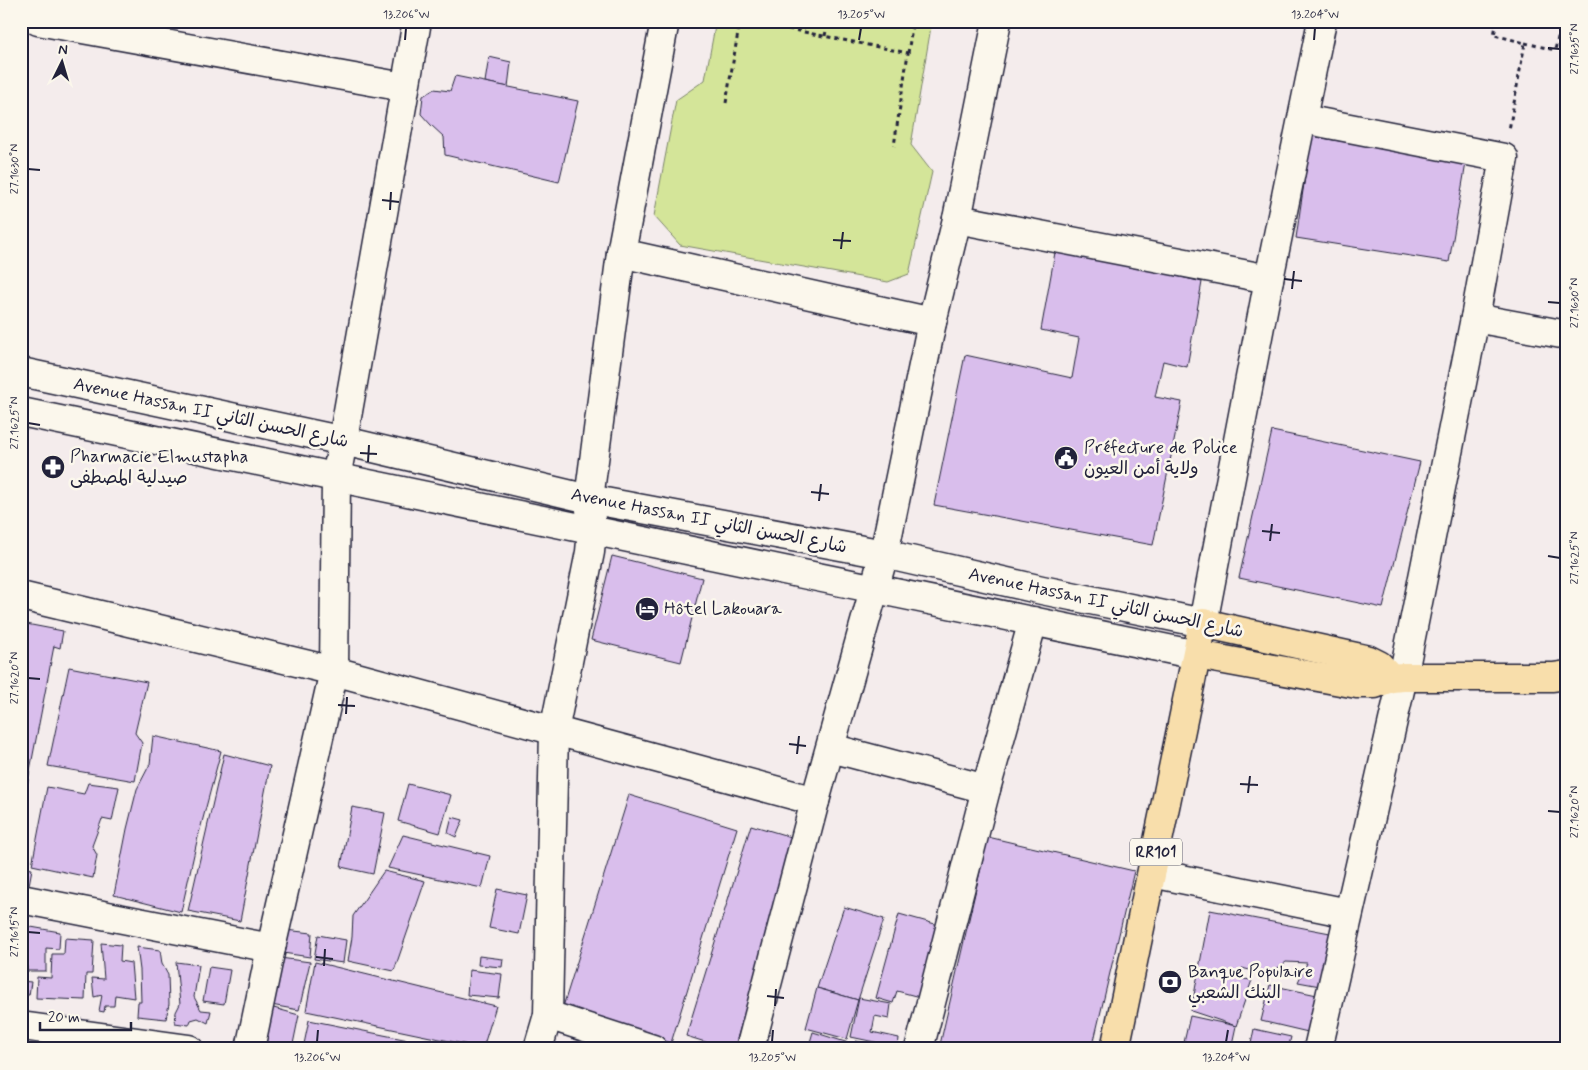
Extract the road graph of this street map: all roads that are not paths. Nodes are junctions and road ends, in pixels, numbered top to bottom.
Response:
1 (38, 21) edge
2 (417, 21) edge
3 (666, 21) edge
4 (997, 21) edge
5 (1322, 21) edge
6 (404, 87) junction
7 (1303, 119) junction
8 (956, 219) junction
9 (621, 253) junction
10 (1269, 279) junction
11 (1475, 318) junction
12 (932, 322) junction
13 (1567, 335) edge
14 (21, 372) edge
15 (21, 412) edge
16 (344, 441) junction
17 (336, 479) junction
18 (589, 500) junction
19 (592, 530) junction
20 (884, 554) junction
21 (875, 589) junction
22 (21, 596) edge
23 (1033, 621) junction
24 (1203, 623) junction
25 (1197, 655) junction
26 (334, 671) junction
27 (1567, 675) edge
28 (1397, 678) junction
29 (554, 731) junction
30 (831, 748) junction
31 (986, 789) junction
32 (815, 801) junction
33 (1152, 873) junction
34 (21, 899) edge
35 (1348, 913) junction
36 (271, 948) junction
37 (548, 1015) junction
38 (21, 1026) edge
39 (189, 1049) edge
40 (250, 1049) edge
41 (538, 1049) edge
42 (654, 1049) edge
43 (750, 1049) edge
44 (919, 1049) edge
45 (1115, 1049) edge
46 (1318, 1049) edge

1 - 6 street
2 - 6 street
3 - 9 street
4 - 8 street
5 - 7 street
6 - 16 street
7 - 10 street
7 - 11 street
8 - 10 street
8 - 12 street
9 - 12 street
9 - 18 street
10 - 24 street
11 - 13 street
11 - 28 street
12 - 20 street
14 - 16 street, Avenue Hassan II شارع الحسن الثاني
15 - 17 street, Avenue Hassan II شارع الحسن الثاني
16 - 17 street
16 - 18 street, Avenue Hassan II شارع الحسن الثاني
17 - 19 street, Avenue Hassan II شارع الحسن الثاني
17 - 26 street
18 - 19 street
18 - 20 street, Avenue Hassan II شارع الحسن الثاني
19 - 21 street, Avenue Hassan II شارع الحسن الثاني
19 - 29 street
20 - 21 street
20 - 24 street, Avenue Hassan II شارع الحسن الثاني
21 - 23 street, Avenue Hassan II شارع الحسن الثاني
21 - 30 street
22 - 26 street
23 - 25 street, Avenue Hassan II شارع الحسن الثاني
23 - 31 street
24 - 25 main road, RR101
24 - 28 main road, Avenue Hassan II شارع الحسن الثاني
25 - 28 main road, Avenue Hassan II شارع الحسن الثاني
25 - 33 main road, RR101
26 - 29 street
26 - 36 street
27 - 28 main road, Avenue Hassan II شارع الحسن الثاني
28 - 35 street
29 - 32 street
29 - 37 street
30 - 31 street
30 - 32 street
31 - 44 street
32 - 43 street
33 - 35 street
33 - 45 main road, RR101
34 - 36 street
35 - 46 street
36 - 40 street
37 - 41 street
37 - 42 street
38 - 39 street

